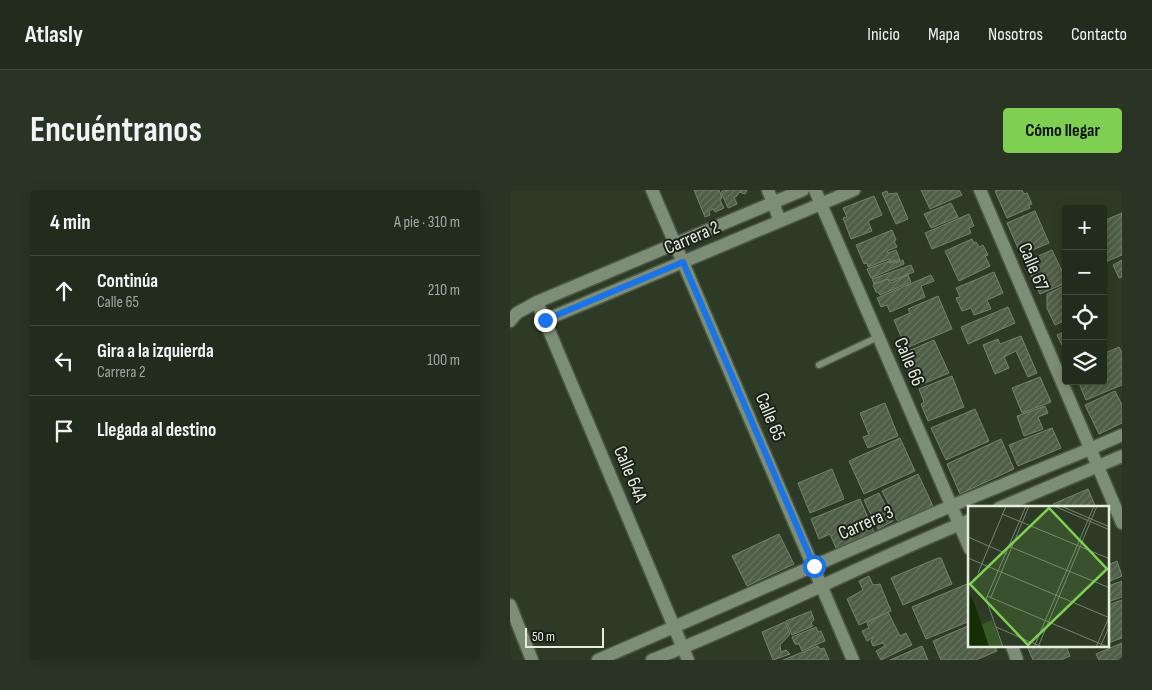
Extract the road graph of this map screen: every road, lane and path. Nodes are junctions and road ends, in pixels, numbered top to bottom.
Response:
1 (652, 190) edge
2 (768, 190) edge
3 (803, 190) edge
4 (815, 190) edge
5 (854, 190) edge
6 (980, 190) edge
7 (773, 203) junction
8 (821, 204) junction
9 (780, 221) junction
10 (675, 244) junction
11 (683, 262) junction
12 (537, 302) junction
13 (545, 320) junction
14 (510, 321) edge
15 (878, 337) junction
16 (819, 365) dead end
17 (1122, 435) edge
18 (1090, 449) junction
19 (1122, 456) edge
20 (1098, 467) junction
21 (951, 506) junction
22 (1004, 506) edge
23 (964, 522) edge
24 (1122, 523) edge
25 (968, 540) edge
26 (814, 566) junction
27 (822, 586) junction
28 (510, 605) edge
29 (674, 627) junction
30 (683, 648) junction
31 (1013, 648) edge
32 (532, 660) edge
33 (598, 660) edge
34 (652, 660) edge
35 (688, 660) edge
36 (853, 660) edge
37 (1018, 660) edge

1 - 10 street, Calle 65
2 - 7 street
3 - 7 street, Carrera 2
4 - 8 street, Calle 66
5 - 8 street, Carrera 2
6 - 18 street, Calle 67
7 - 9 street
7 - 10 street, Carrera 2
8 - 9 street, Carrera 2
8 - 15 street, Calle 66
9 - 11 street, Carrera 2
10 - 11 street, Calle 65
10 - 12 street, Carrera 2
11 - 13 street, Carrera 2
11 - 26 street, Calle 65
12 - 13 street, Calle 64A
12 - 14 street, Carrera 2
13 - 29 street, Calle 64A
15 - 16 lane
15 - 21 street, Calle 66
17 - 18 street, Carrera 3
18 - 20 street, Calle 67
18 - 21 street, Carrera 3
19 - 20 street
20 - 22 street
20 - 24 street, Calle 67
21 - 23 street, Calle 66
21 - 26 street, Carrera 3
23 - 25 street, Calle 66
23 - 27 street, Carrera 3
26 - 27 street, Calle 65
26 - 29 street, Carrera 3
27 - 30 street, Carrera 3
27 - 36 street, Calle 65
28 - 32 street
29 - 30 street, Calle 64A
29 - 33 street, Carrera 3
30 - 34 street, Carrera 3
30 - 35 street, Calle 64A
31 - 37 street

